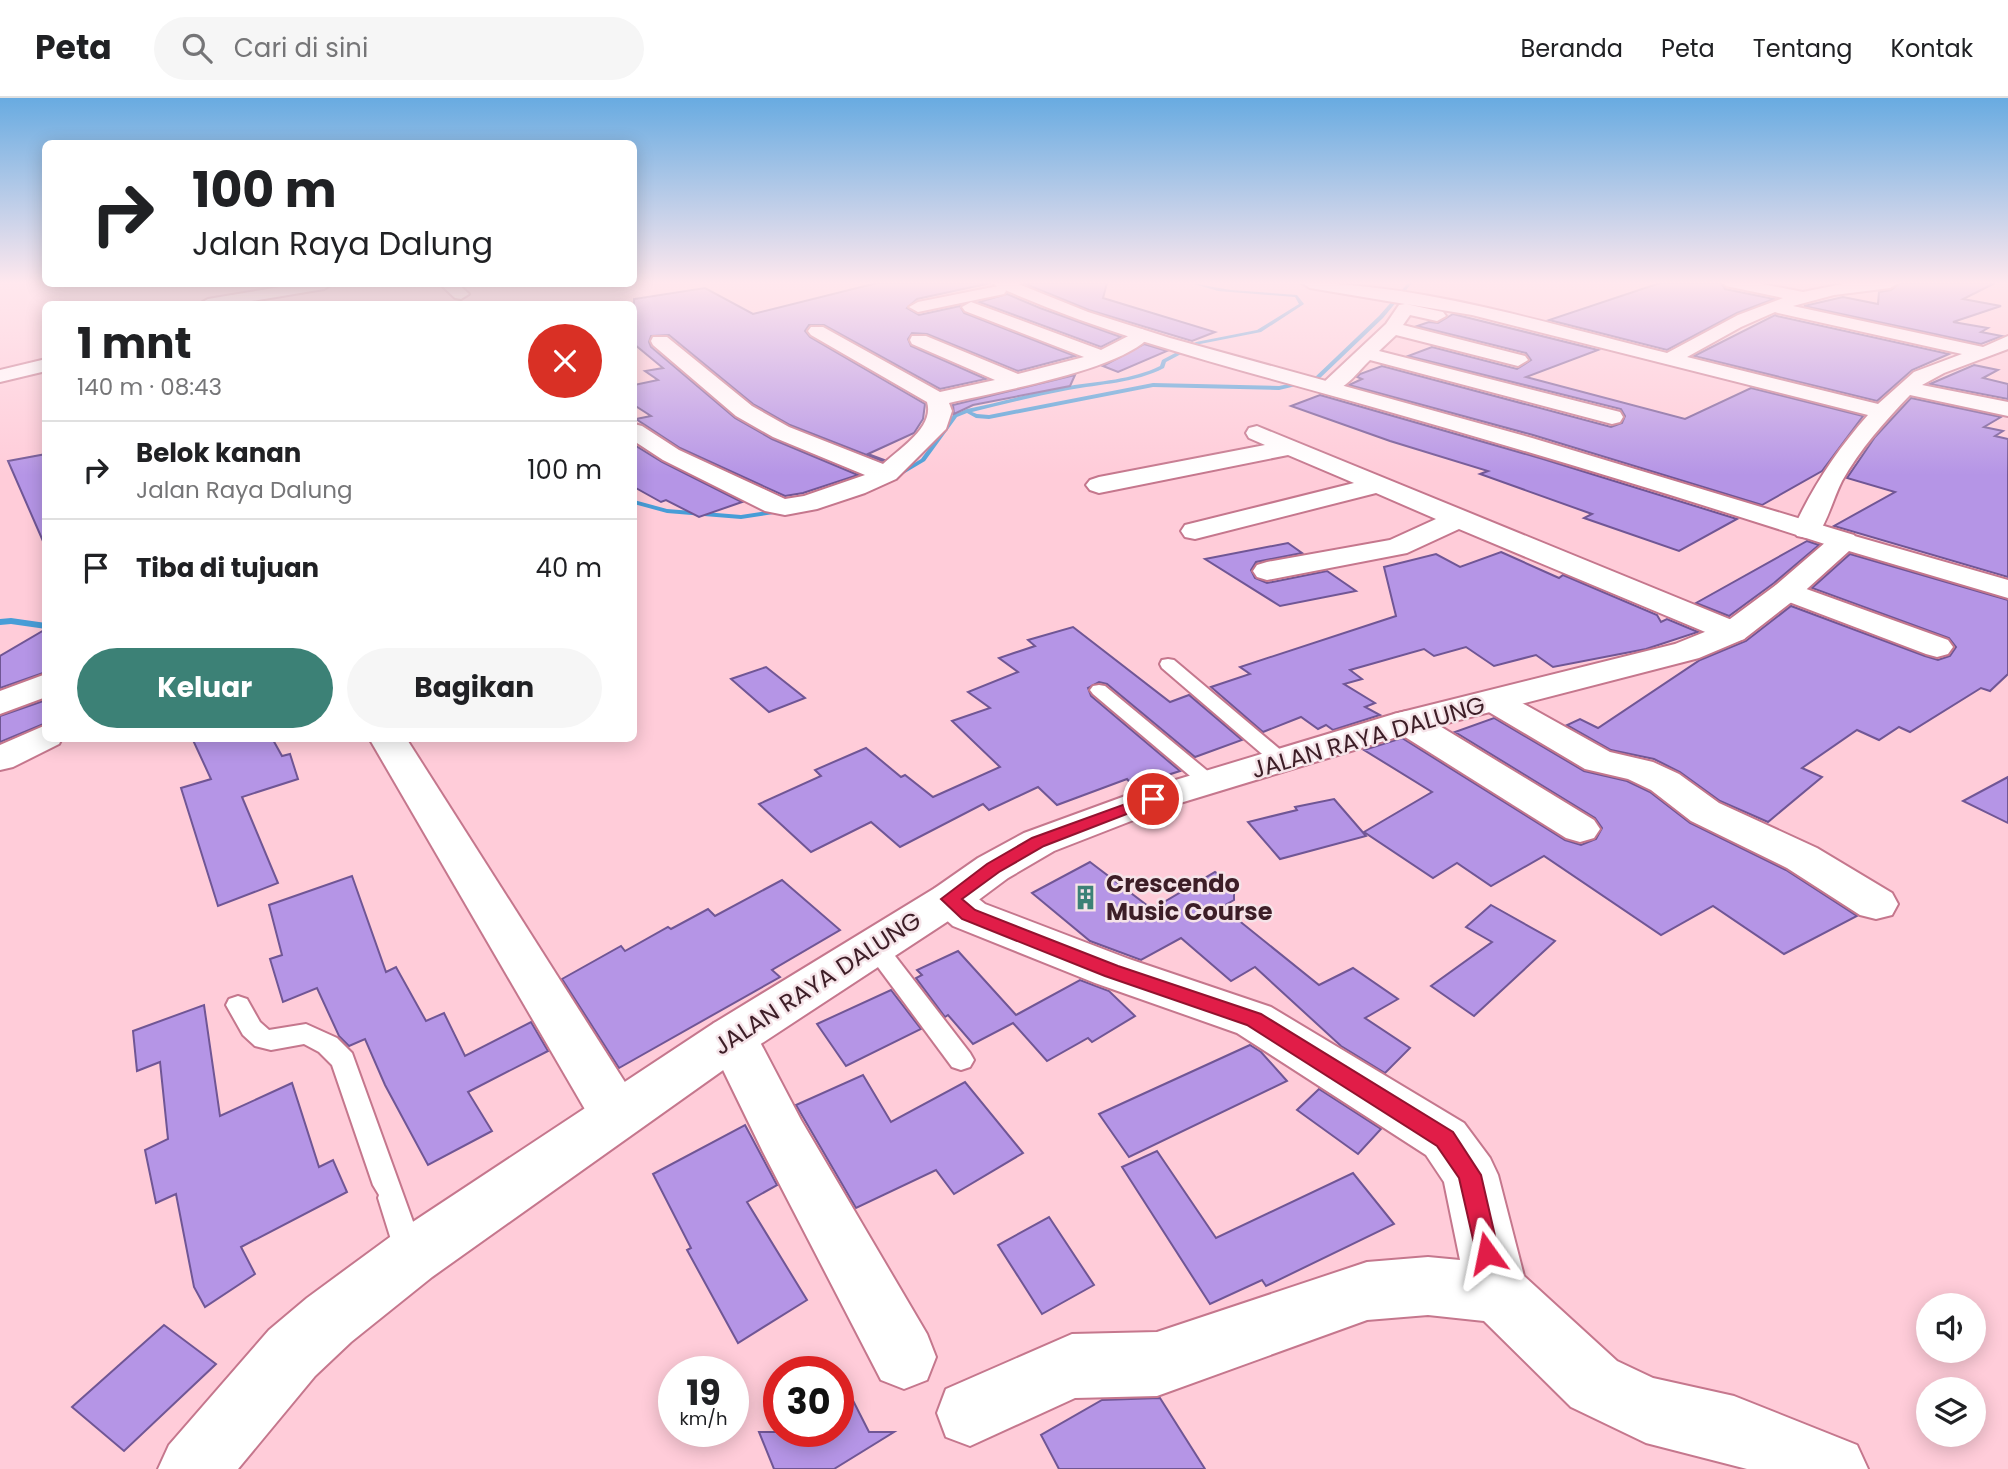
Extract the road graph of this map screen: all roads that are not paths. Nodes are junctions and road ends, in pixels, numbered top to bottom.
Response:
1 (667, 347) edge
2 (845, 347) edge
3 (935, 347) edge
4 (1076, 347) edge
5 (1120, 347) edge
6 (1182, 347) edge
7 (1372, 347) edge
8 (1467, 347) edge
9 (1620, 347) edge
10 (1692, 347) edge
11 (1934, 347) edge
12 (2002, 347) edge
13 (1366, 353) junction
14 (1102, 357) junction
15 (1518, 360) dead end
16 (1668, 360) junction
17 (1987, 360) edge
18 (42, 366) edge
19 (0, 376) edge
20 (1018, 382) junction
21 (1330, 387) junction
22 (1906, 388) junction
23 (937, 399) junction
24 (2008, 409) edge
25 (1883, 412) junction
26 (1612, 417) dead end
27 (637, 433) edge
28 (1257, 433) dead end
29 (1291, 447) junction
30 (887, 474) junction
31 (1099, 485) dead end
32 (1378, 485) junction
33 (1458, 519) junction
34 (1195, 531) dead end
35 (1826, 535) junction
36 (1267, 571) dead end
37 (2008, 589) edge
38 (1787, 591) junction
39 (1733, 632) junction
40 (1937, 647) dead end
41 (1168, 664) dead end
42 (42, 686) edge
43 (1099, 690) dead end
44 (1494, 701) junction
45 (0, 704) edge
46 (1407, 722) junction
47 (42, 738) edge
48 (389, 742) edge
49 (0, 759) edge
50 (1282, 761) junction
51 (1209, 782) junction
52 (1580, 830) dead end
53 (950, 899) junction
54 (1876, 904) dead end
55 (874, 944) junction
56 (238, 1005) dead end
57 (732, 1037) junction
58 (961, 1060) dead end
59 (616, 1114) junction
60 (411, 1257) junction
61 (1498, 1293) junction
62 (904, 1357) dead end
63 (970, 1413) dead end
64 (194, 1469) edge
65 (1833, 1469) edge

1 - 30 street
2 - 23 street
3 - 20 street
4 - 14 street
5 - 14 street
6 - 21 street
7 - 13 street
8 - 15 street
9 - 16 street
10 - 16 street
11 - 17 street
12 - 17 street
13 - 21 street
13 - 26 street
14 - 20 street
16 - 25 street
17 - 22 street
18 - 19 street
20 - 23 street
21 - 35 street
22 - 24 street
22 - 25 street
23 - 30 street
25 - 35 street
27 - 30 street
28 - 29 street
29 - 31 street
29 - 32 street
32 - 33 street
32 - 34 street
33 - 36 street
33 - 39 street
35 - 37 street
35 - 38 street, JALAN RAYA DALUNG
38 - 39 street, JALAN RAYA DALUNG
38 - 40 street
39 - 44 street, JALAN RAYA DALUNG
41 - 50 lane
42 - 45 street
43 - 51 lane
44 - 46 street, JALAN RAYA DALUNG
44 - 54 street
46 - 50 street, JALAN RAYA DALUNG
46 - 52 street
47 - 49 street
48 - 59 street
50 - 51 street, JALAN RAYA DALUNG
51 - 53 street, JALAN RAYA DALUNG
53 - 55 street, JALAN RAYA DALUNG
53 - 61 street
55 - 57 street, JALAN RAYA DALUNG
55 - 58 lane
56 - 60 lane
57 - 59 street, JALAN RAYA DALUNG
57 - 62 street
59 - 60 street, JALAN RAYA DALUNG
60 - 64 street, JALAN RAYA DALUNG
61 - 63 street
61 - 65 street

